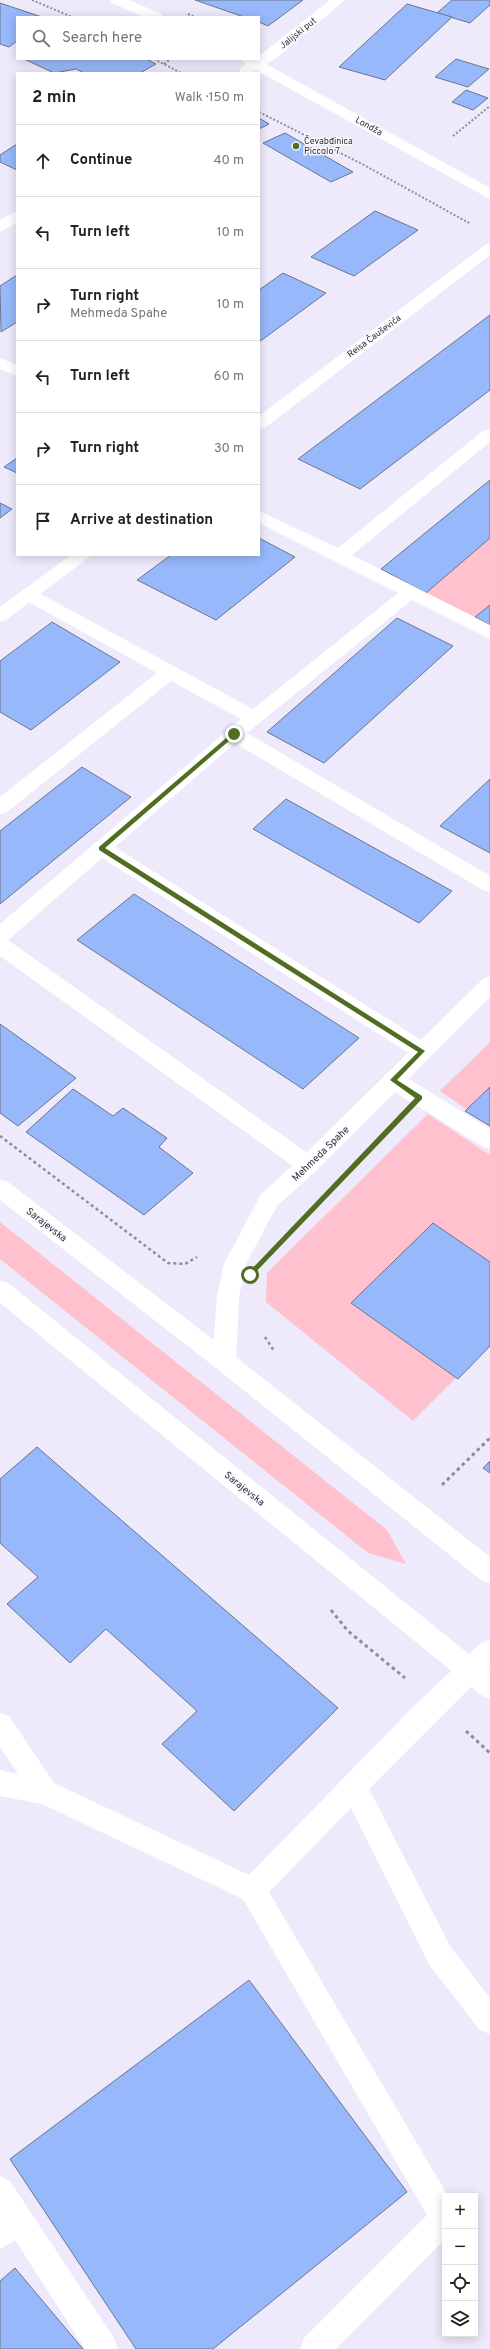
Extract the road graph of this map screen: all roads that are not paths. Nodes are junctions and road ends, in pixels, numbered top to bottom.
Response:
1 (117, 0) edge
2 (337, 0) edge
3 (154, 16) edge
4 (260, 58) edge
5 (252, 61) edge
6 (243, 72) edge
7 (490, 194) edge
8 (16, 217) edge
9 (0, 227) edge
10 (490, 248) edge
11 (0, 363) edge
12 (16, 371) edge
13 (260, 423) edge
14 (490, 434) edge
15 (260, 516) edge
16 (82, 556) edge
17 (340, 556) junction
18 (410, 592) junction
19 (29, 595) junction
20 (0, 616) edge
21 (490, 633) edge
22 (170, 672) junction
23 (254, 718) junction
24 (234, 734) junction
25 (0, 807) edge
26 (101, 848) junction
27 (490, 884) edge
28 (0, 934) edge
29 (0, 945) edge
30 (490, 984) edge
31 (422, 1051) junction
32 (393, 1080) junction
33 (490, 1140) edge
34 (308, 1165) junction
35 (0, 1188) edge
36 (0, 1290) edge
37 (224, 1361) junction
38 (490, 1572) edge
39 (490, 1651) edge
40 (469, 1671) junction
41 (490, 1687) edge
42 (0, 1725) edge
43 (0, 1783) edge
44 (354, 1786) junction
45 (45, 1792) junction
46 (253, 1890) junction
47 (490, 2020) edge
48 (0, 2192) edge
49 (9, 2226) edge
50 (104, 2349) edge
51 (315, 2349) edge

1 - 3 street
2 - 4 street, Jalijski put
5 - 6 street, Jalijski put
5 - 7 street, Londža
8 - 9 street
10 - 13 street, Reisa Čauševića
11 - 12 street
14 - 17 street
15 - 17 street
16 - 19 street
17 - 18 street
18 - 21 street
18 - 23 street
19 - 20 street
19 - 22 street
22 - 23 street
22 - 25 street
23 - 24 street
24 - 26 street
24 - 27 street
26 - 28 street
26 - 31 street
29 - 34 street
30 - 31 street, Mehmeda Spahe
31 - 32 street, Mehmeda Spahe
32 - 33 street
32 - 34 street, Mehmeda Spahe
34 - 37 street, Mehmeda Spahe
35 - 37 street, Sarajevska
36 - 40 street, Sarajevska
37 - 38 street, Sarajevska
39 - 40 street
40 - 41 street, Sarajevska
40 - 44 street
42 - 45 street
43 - 45 street
44 - 46 street
44 - 47 street
45 - 46 street
46 - 51 street
48 - 49 street
49 - 50 street

